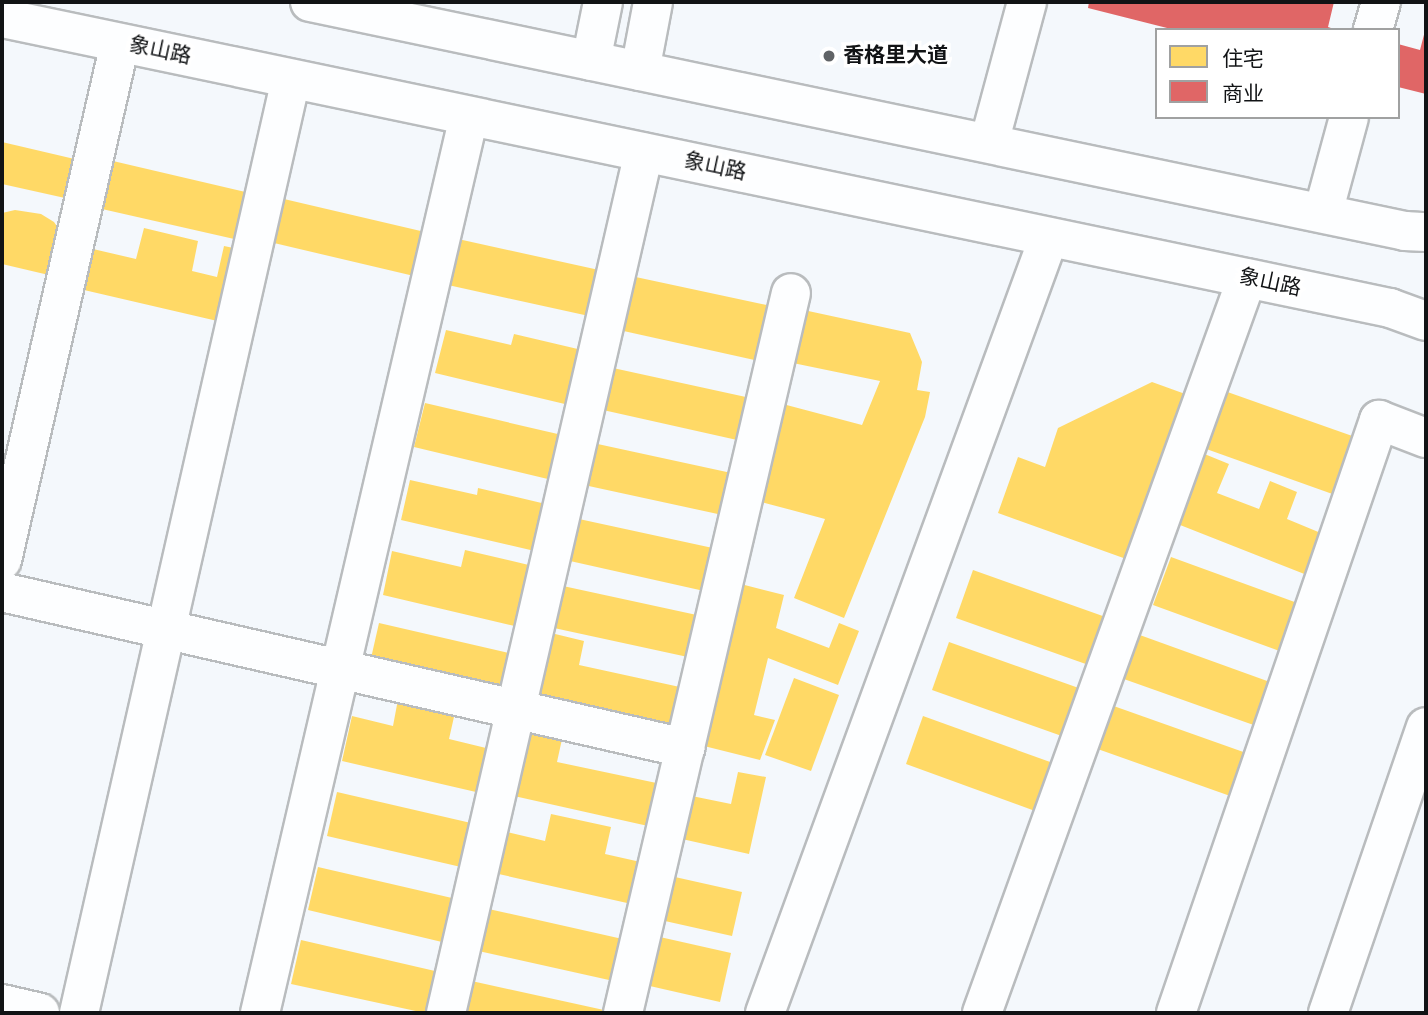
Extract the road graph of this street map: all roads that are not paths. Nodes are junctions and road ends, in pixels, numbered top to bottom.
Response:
1 (310, 2) edge
2 (603, 2) edge
3 (653, 2) edge
4 (1027, 2) edge
5 (1381, 2) edge
6 (2, 18) edge
7 (1374, 28) edge
8 (120, 43) junction
9 (591, 61) junction
10 (640, 71) junction
11 (291, 79) junction
12 (469, 116) junction
13 (1348, 119) edge
14 (989, 143) junction
15 (644, 152) junction
16 (1323, 213) junction
17 (1426, 232) edge
18 (1049, 237) junction
19 (1247, 278) junction
20 (791, 293) dead end
21 (1426, 321) edge
22 (1426, 438) edge
23 (2, 560) edge
24 (2, 592) edge
25 (167, 629) junction
26 (340, 669) junction
27 (516, 710) junction
28 (1426, 727) edge
29 (685, 748) junction
30 (2, 1004) edge
31 (40, 1013) edge
32 (79, 1013) edge
33 (260, 1013) edge
34 (446, 1013) edge
35 (623, 1013) edge
36 (765, 1013) edge
37 (982, 1013) edge
38 (1176, 1013) edge
39 (1328, 1013) edge

1 - 9 street
2 - 9 street
3 - 10 street
4 - 14 street
5 - 7 street
6 - 8 street, 象山路
8 - 11 street, 象山路
8 - 23 street
9 - 10 street
10 - 14 street
11 - 12 street, 象山路
11 - 25 street
12 - 15 street, 象山路
12 - 26 street
13 - 16 street
14 - 16 street
15 - 18 street, 象山路
15 - 27 street
16 - 17 street
18 - 19 street, 象山路
18 - 36 street
19 - 21 street, 象山路
19 - 37 street
20 - 29 street
22 - 38 street
24 - 25 street
25 - 26 street
25 - 32 street
26 - 27 street
26 - 33 street
27 - 29 street
27 - 34 street
28 - 39 street
29 - 35 street
30 - 31 street

